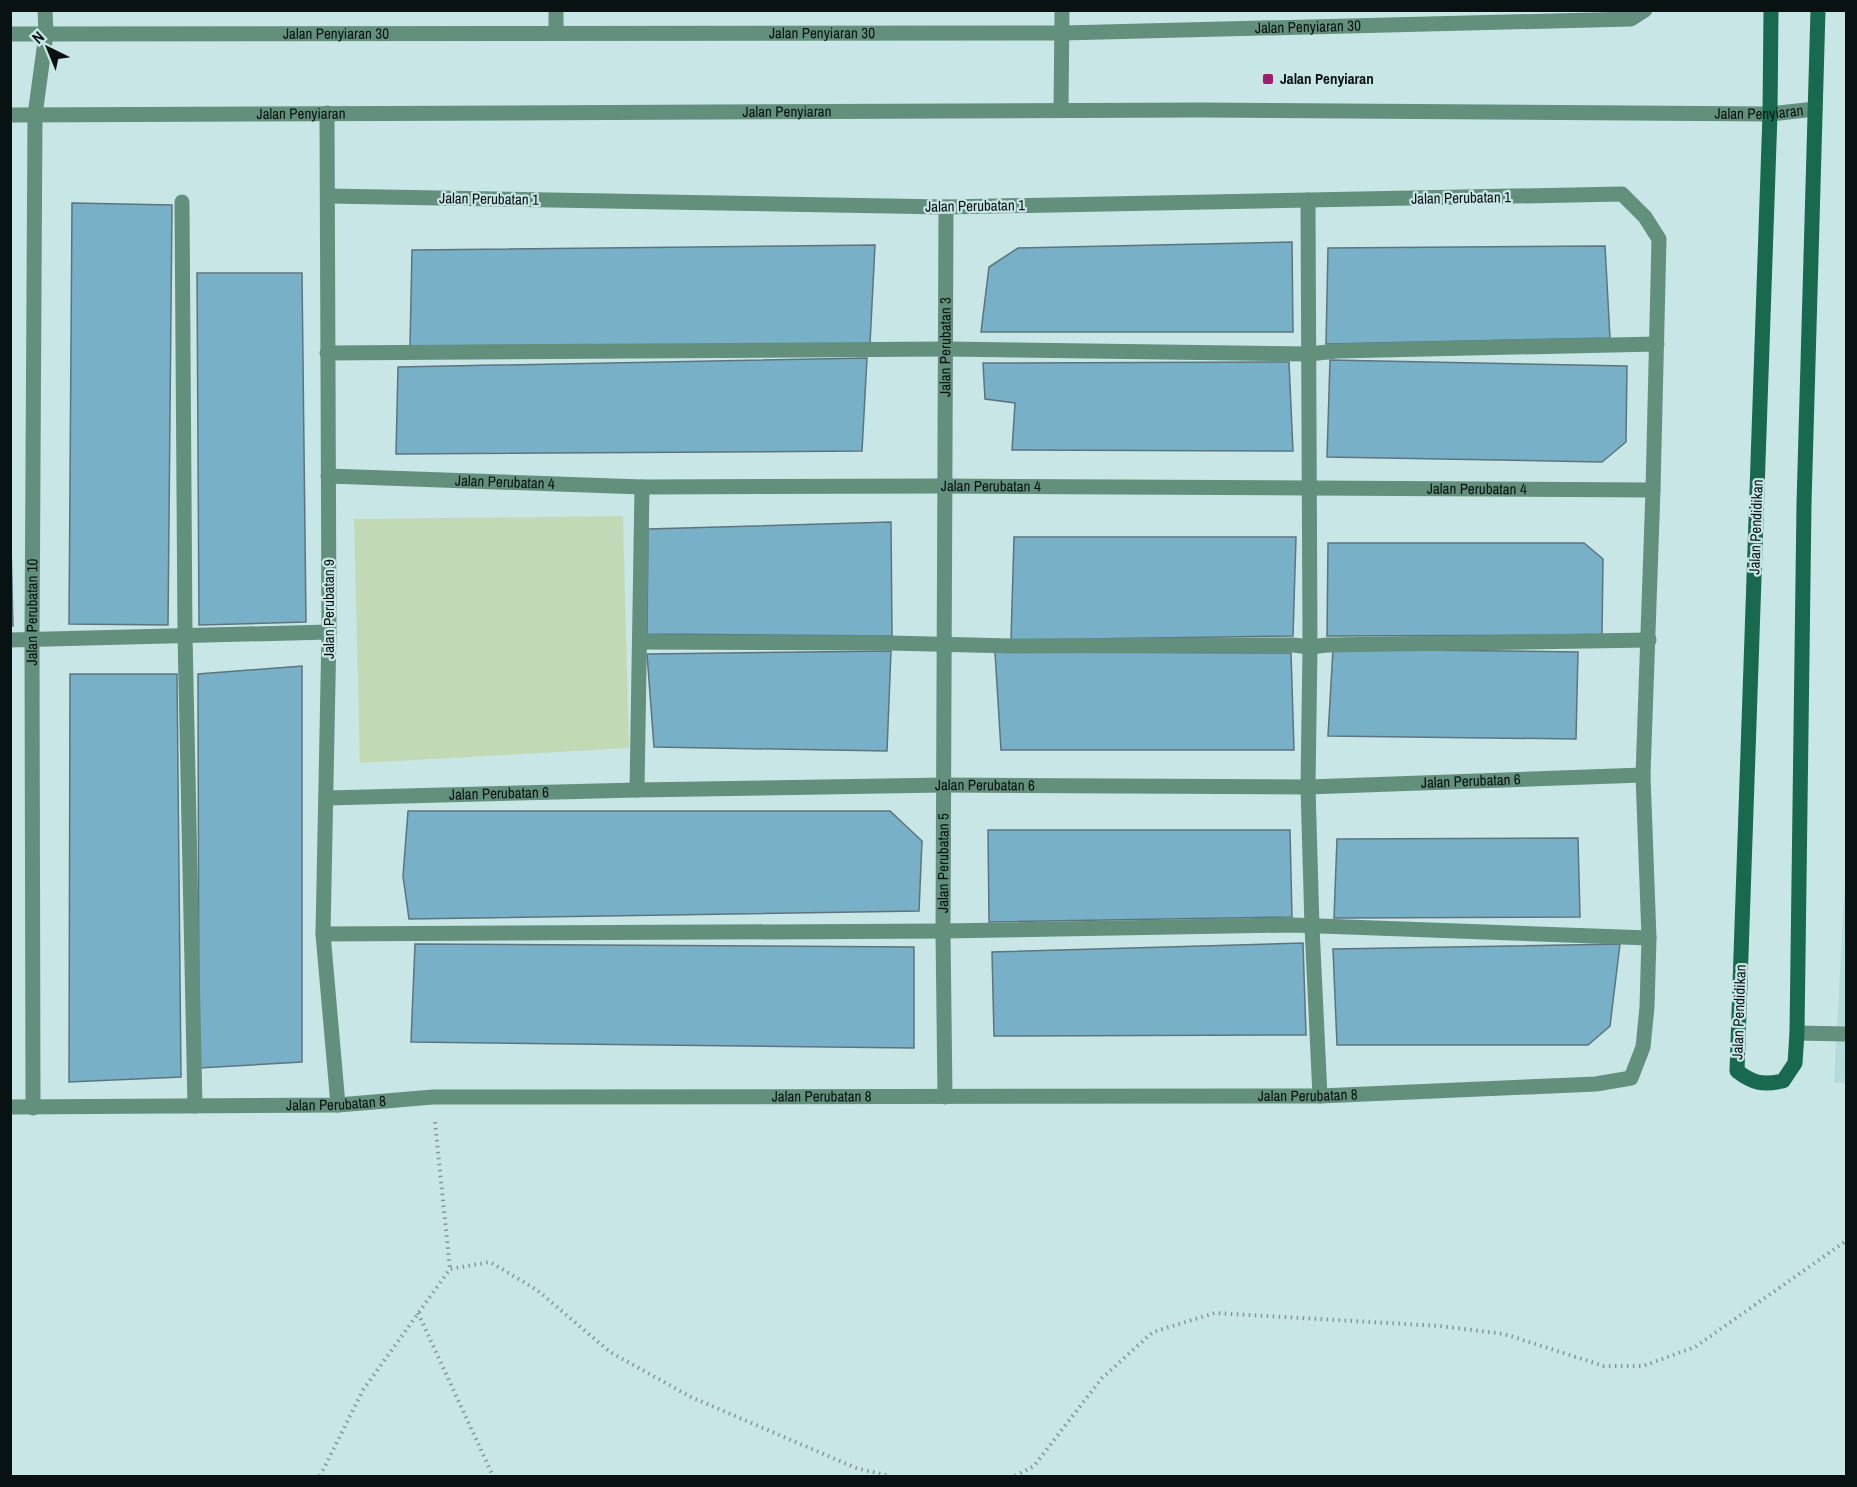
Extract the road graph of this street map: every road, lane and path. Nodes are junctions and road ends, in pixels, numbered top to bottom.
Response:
1 (45, 10) edge
2 (556, 10) edge
3 (1062, 10) edge
4 (1646, 10) edge
5 (1771, 10) edge
6 (1818, 10) edge
7 (556, 33) junction
8 (1063, 33) junction
9 (10, 34) edge
10 (46, 34) junction
11 (1815, 109) junction
12 (1061, 110) junction
13 (327, 113) junction
14 (1770, 114) junction
15 (35, 115) junction
16 (10, 116) edge
17 (328, 196) junction
18 (1308, 201) junction
19 (182, 202) dead end
20 (946, 207) junction
21 (1657, 344) junction
22 (946, 349) junction
23 (327, 353) junction
24 (1309, 354) junction
25 (328, 476) junction
26 (945, 486) junction
27 (642, 487) junction
28 (1310, 488) junction
29 (1653, 490) junction
30 (329, 632) junction
31 (185, 635) junction
32 (32, 639) junction
33 (10, 640) edge
34 (1648, 640) junction
35 (640, 642) junction
36 (944, 645) junction
37 (1310, 647) junction
38 (1643, 775) junction
39 (944, 785) junction
40 (1308, 787) junction
41 (637, 790) junction
42 (327, 798) junction
43 (1311, 927) junction
44 (943, 931) junction
45 (323, 934) junction
46 (1649, 938) junction
47 (1797, 1033) junction
48 (1846, 1034) edge
49 (1320, 1096) junction
50 (432, 1097) junction
51 (945, 1097) junction
52 (338, 1105) junction
53 (195, 1106) junction
54 (10, 1107) edge
55 (33, 1108) junction
56 (1846, 1241) edge
57 (450, 1269) junction
58 (418, 1313) junction
59 (320, 1476) edge
60 (493, 1476) edge
61 (890, 1476) edge
62 (1015, 1476) edge

1 - 10 street, Jalan Perubatan 10
2 - 7 street
3 - 8 street
4 - 8 street, Jalan Penyiaran 30
5 - 14 main road, Jalan Pendidikan
6 - 11 main road, Jalan Pendidikan
7 - 8 street, Jalan Penyiaran 30
7 - 10 street, Jalan Penyiaran 30
8 - 12 street
9 - 10 street, Jalan Penyiaran 30
10 - 15 street, Jalan Perubatan 10
11 - 14 street, Jalan Penyiaran
11 - 47 main road, Jalan Pendidikan
12 - 13 street, Jalan Penyiaran
12 - 14 street, Jalan Penyiaran
13 - 15 street, Jalan Penyiaran
13 - 17 street, Jalan Perubatan 9
14 - 47 main road, Jalan Pendidikan
15 - 16 street, Jalan Penyiaran
15 - 32 street, Jalan Perubatan 10
17 - 20 street, Jalan Perubatan 1
17 - 23 street, Jalan Perubatan 9
18 - 20 street, Jalan Perubatan 1
18 - 21 street, Jalan Perubatan 1
18 - 24 street
19 - 31 street
20 - 22 street, Jalan Perubatan 3
21 - 24 street
21 - 29 street
22 - 23 street
22 - 24 street
22 - 26 street, Jalan Perubatan 3
23 - 25 street, Jalan Perubatan 9
24 - 28 street
25 - 27 street, Jalan Perubatan 4
25 - 30 street, Jalan Perubatan 9
26 - 27 street, Jalan Perubatan 4
26 - 28 street, Jalan Perubatan 4
26 - 36 street, Jalan Perubatan 5
27 - 35 street
28 - 29 street, Jalan Perubatan 4
28 - 37 street
29 - 34 street
30 - 31 street
30 - 42 street, Jalan Perubatan 9
31 - 32 street
31 - 53 street
32 - 33 street
32 - 55 street, Jalan Perubatan 10
34 - 37 street
34 - 38 street
35 - 36 street
35 - 41 street
36 - 37 street
36 - 39 street, Jalan Perubatan 5
37 - 40 street
38 - 40 street, Jalan Perubatan 6
38 - 46 street
39 - 40 street, Jalan Perubatan 6
39 - 41 street, Jalan Perubatan 6
39 - 44 street, Jalan Perubatan 5
40 - 43 street
41 - 42 street, Jalan Perubatan 6
42 - 45 street, Jalan Perubatan 9
43 - 44 street
43 - 46 street
43 - 49 street
44 - 45 street
44 - 51 street, Jalan Perubatan 5
45 - 52 street, Jalan Perubatan 9
46 - 49 street, Jalan Perubatan 8
47 - 48 street
49 - 51 street, Jalan Perubatan 8
50 - 51 street, Jalan Perubatan 8
50 - 52 street, Jalan Perubatan 8
50 - 57 path
52 - 53 street, Jalan Perubatan 8
53 - 55 street, Jalan Perubatan 8
54 - 55 street, Jalan Perubatan 8
56 - 62 path
57 - 58 path
57 - 61 path
58 - 59 path
58 - 60 path

